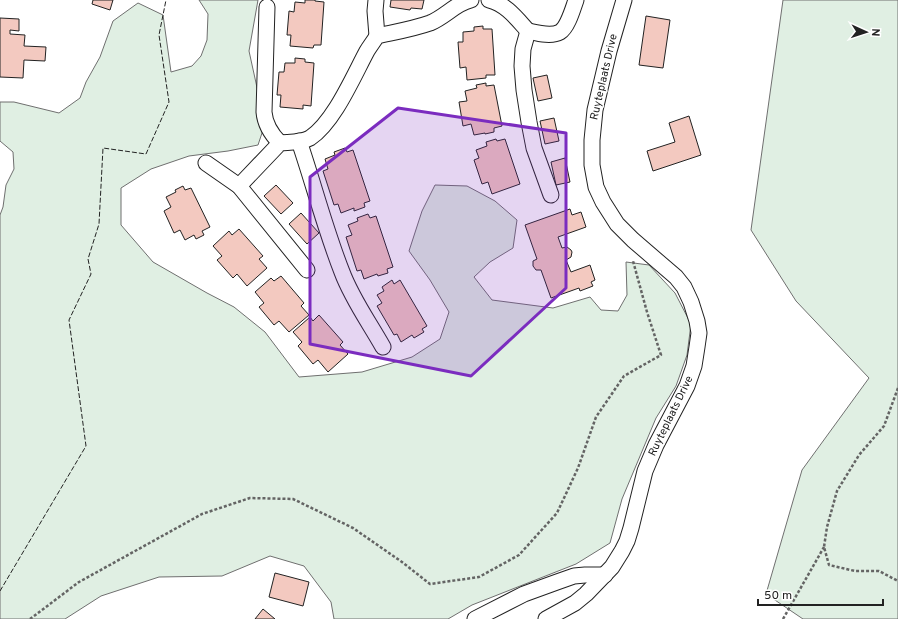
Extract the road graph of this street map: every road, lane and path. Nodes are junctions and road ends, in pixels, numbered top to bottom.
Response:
1 (376, 0) edge
2 (472, 0) edge
3 (576, 0) edge
4 (624, 0) edge
5 (493, 1) edge
6 (455, 4) edge
7 (267, 7) dead end
8 (528, 31) junction
9 (378, 36) junction
10 (299, 141) junction
11 (280, 143) junction
12 (206, 163) dead end
13 (239, 186) junction
14 (551, 194) dead end
15 (626, 234) junction
16 (307, 270) dead end
17 (382, 347) dead end
18 (898, 388) edge
19 (824, 547) junction
20 (605, 575) junction
21 (898, 581) edge
22 (30, 619) edge
23 (475, 619) edge
24 (546, 619) edge
25 (783, 619) edge

1 - 9 street
2 - 6 street
3 - 8 street
4 - 15 street, Ruyteplaats Drive
5 - 8 street
6 - 9 street
7 - 11 street
8 - 14 street
9 - 10 street
10 - 11 street
10 - 17 street
11 - 13 street
12 - 13 street
13 - 16 street
15 - 20 street, Ruyteplaats Drive
15 - 22 path
18 - 19 path
19 - 21 path
19 - 25 path
20 - 23 street
20 - 24 street, Ruyteplaats Drive

